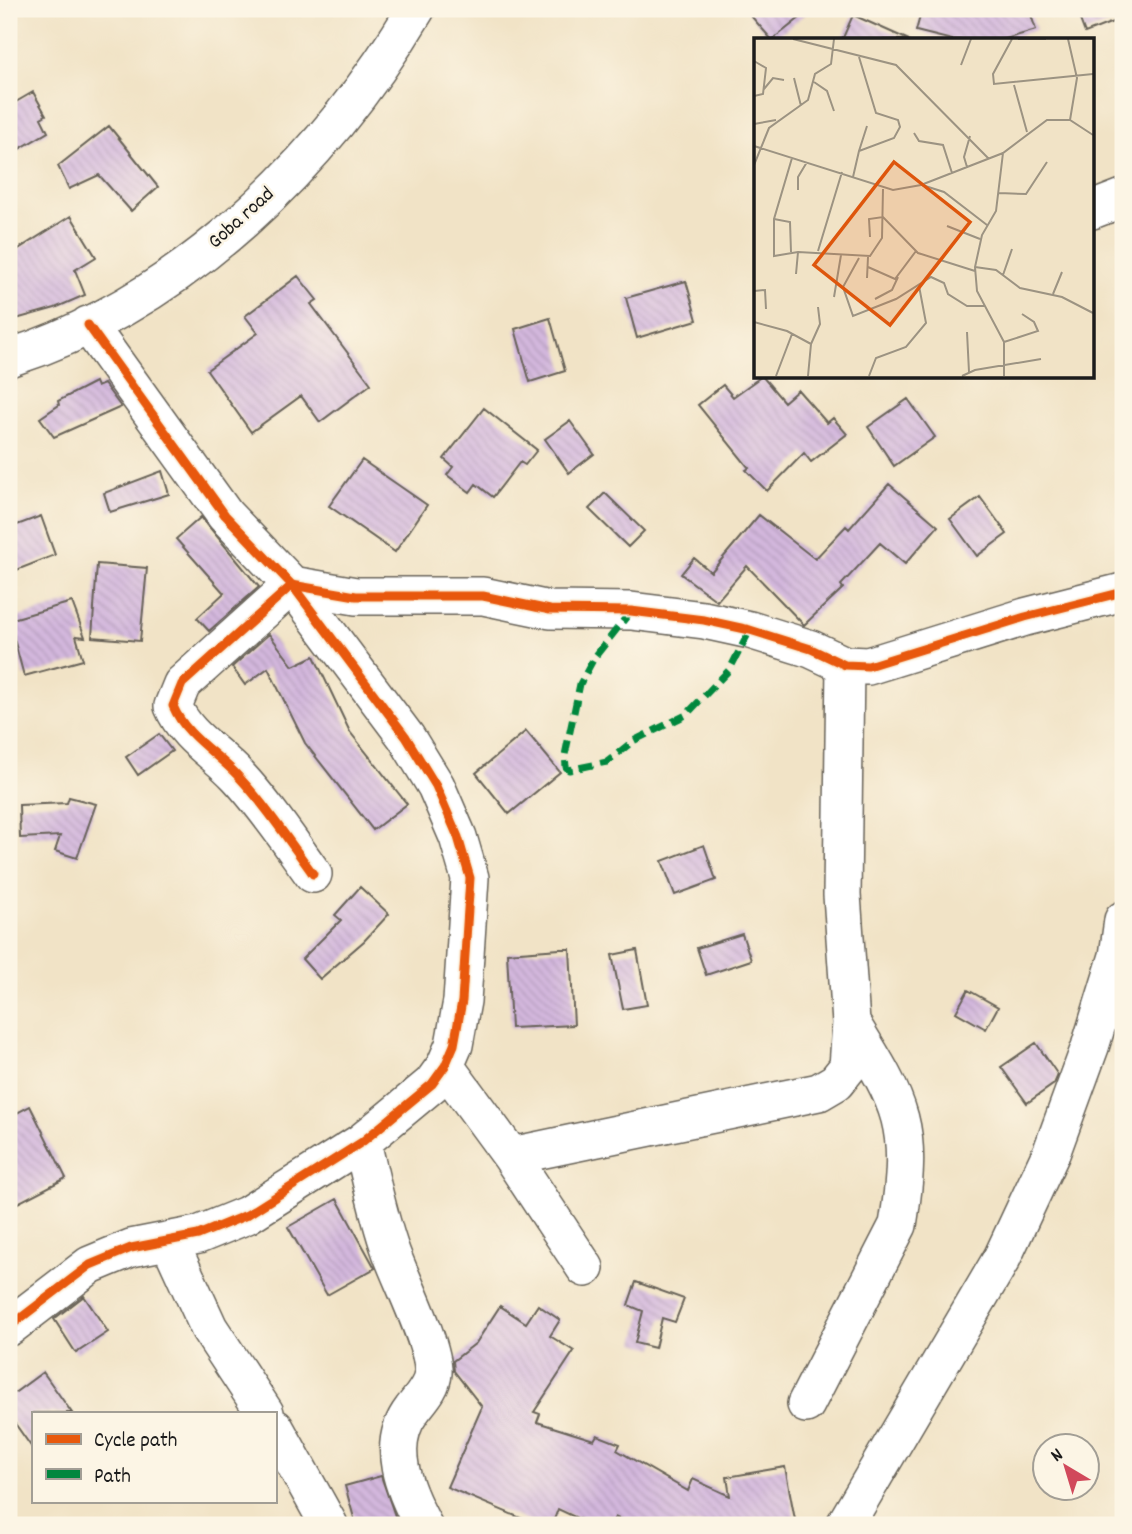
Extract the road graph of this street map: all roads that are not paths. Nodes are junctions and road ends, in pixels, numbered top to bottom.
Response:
1 (421, 11) edge
2 (1123, 198) edge
3 (1094, 209) edge
4 (88, 325) junction
5 (9, 358) edge
6 (292, 585) junction
7 (1123, 592) edge
8 (845, 665) junction
9 (313, 874) dead end
10 (1123, 920) edge
11 (1120, 960) edge
12 (852, 1023) junction
13 (445, 1066) junction
14 (362, 1142) junction
15 (511, 1156) junction
16 (170, 1242) junction
17 (585, 1268) dead end
18 (9, 1327) edge
19 (806, 1404) dead end
20 (264, 1412) edge
21 (276, 1430) edge
22 (329, 1525) edge
23 (423, 1525) edge
24 (845, 1525) edge

1 - 4 street, Goba road
2 - 3 street
4 - 5 street, Goba road
4 - 6 street
6 - 8 street
6 - 9 street
6 - 13 street
7 - 8 street
8 - 12 street
10 - 11 street
11 - 24 street
12 - 15 street
12 - 19 street
13 - 14 street
13 - 15 street
14 - 16 street
14 - 23 street
15 - 17 street
16 - 18 street
16 - 20 street
21 - 22 street

